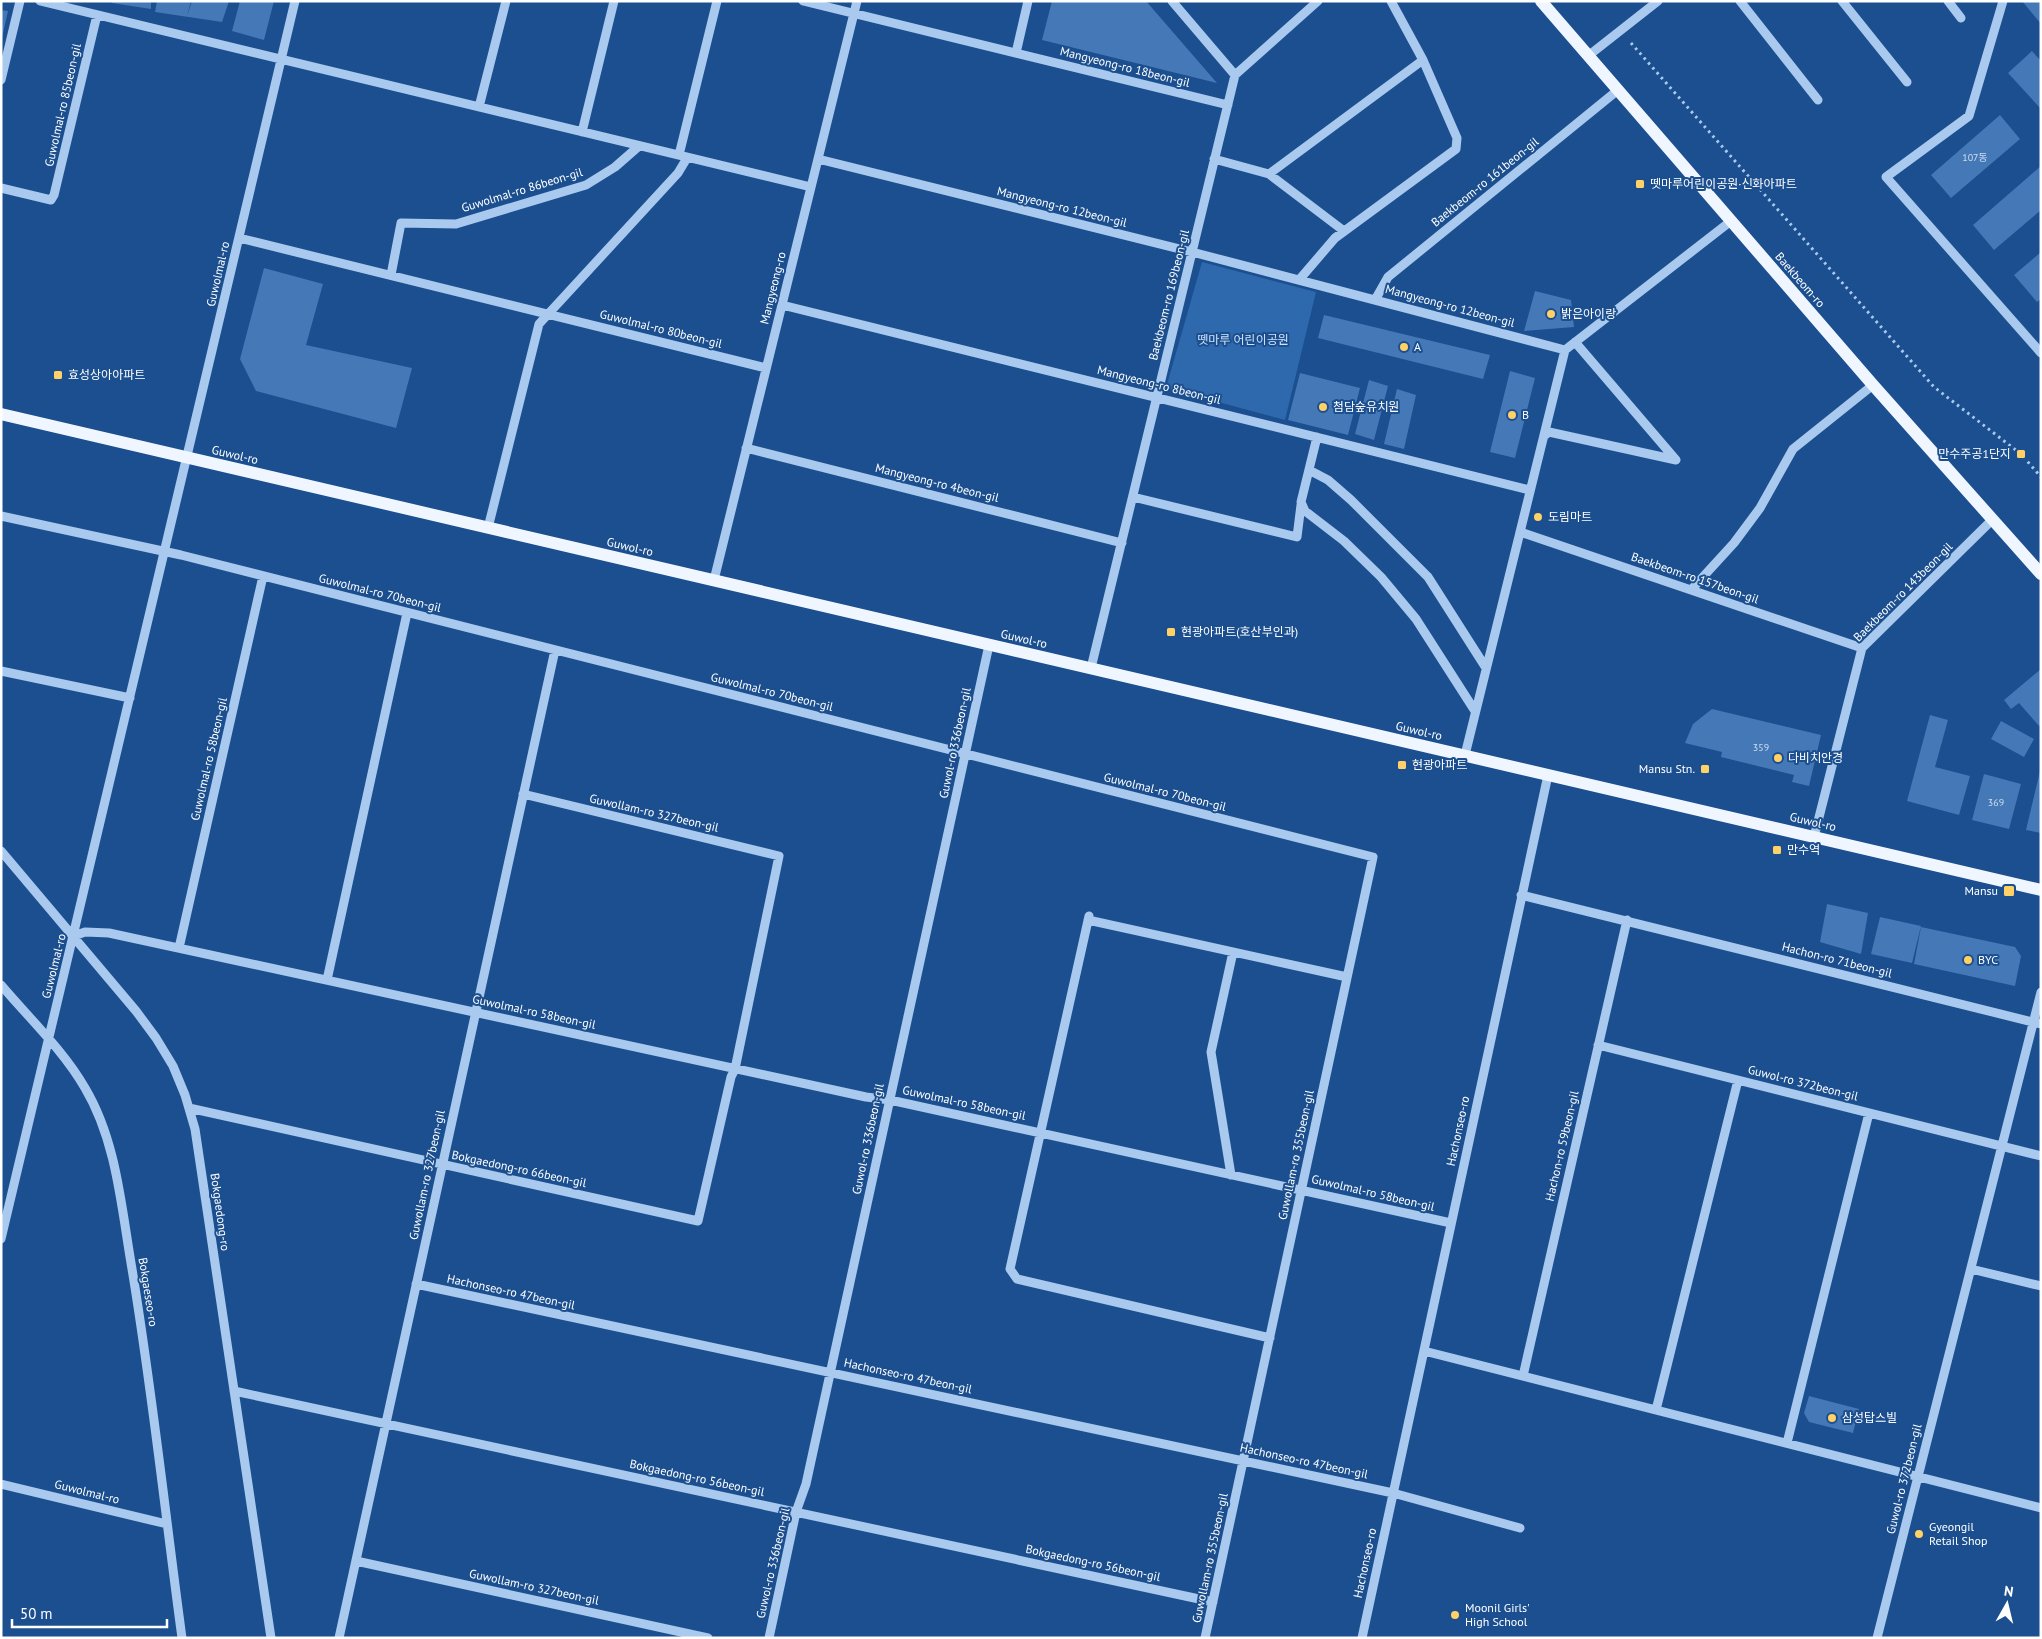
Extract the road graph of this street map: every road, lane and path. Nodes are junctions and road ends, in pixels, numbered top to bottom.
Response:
1 (20, 1) edge
2 (40, 1) edge
3 (295, 1) edge
4 (506, 1) edge
5 (614, 1) edge
6 (717, 1) edge
7 (803, 1) edge
8 (857, 1) edge
9 (1028, 1) edge
10 (1172, 1) edge
11 (1318, 1) edge
12 (1390, 1) edge
13 (1541, 1) edge
14 (1658, 1) edge
15 (1740, 1) edge
16 (1842, 1) edge
17 (1948, 1) edge
18 (2003, 1) edge
19 (854, 14) junction
20 (97, 15) junction
21 (1961, 18) dead end
22 (1631, 43) dead end
23 (1016, 53) junction
24 (1588, 56) junction
25 (281, 60) junction
26 (1423, 60) junction
27 (1235, 75) junction
28 (1, 80) edge
29 (1907, 82) dead end
30 (1618, 90) junction
31 (1818, 100) dead end
32 (1228, 105) junction
33 (479, 107) junction
34 (582, 132) junction
35 (639, 146) junction
36 (683, 156) junction
37 (1214, 158) junction
38 (818, 159) junction
39 (1269, 174) junction
40 (1, 188) edge
41 (811, 188) junction
42 (1731, 222) junction
43 (1344, 231) junction
44 (239, 238) junction
45 (1192, 252) junction
46 (391, 275) junction
47 (1299, 280) junction
48 (1375, 300) junction
49 (782, 305) junction
50 (550, 315) junction
51 (1575, 342) junction
52 (1565, 350) junction
53 (2041, 353) edge
54 (766, 368) junction
55 (1873, 385) junction
56 (1157, 398) junction
57 (1, 414) edge
58 (1544, 436) junction
59 (1317, 437) junction
60 (746, 448) junction
61 (188, 458) junction
62 (1309, 470) junction
63 (2041, 478) edge
64 (1530, 490) junction
65 (1133, 497) junction
66 (1301, 502) junction
67 (1, 516) edge
68 (1992, 520) junction
69 (488, 528) junction
70 (1520, 532) junction
71 (1122, 543) junction
72 (165, 552) junction
73 (2041, 574) edge
74 (263, 576) junction
75 (714, 580) junction
76 (1691, 590) junction
77 (406, 612) junction
78 (989, 645) junction
79 (1862, 648) junction
80 (555, 650) junction
81 (1091, 668) junction
82 (1486, 668) junction
83 (1, 671) edge
84 (130, 698) junction
85 (1476, 711) junction
86 (965, 754) junction
87 (1464, 755) junction
88 (1548, 775) junction
89 (523, 794) junction
90 (1814, 837) junction
91 (1, 851) edge
92 (1373, 857) joint
93 (2041, 890) edge
94 (1521, 895) junction
95 (1627, 920) junction
96 (74, 936) junction
97 (179, 948) junction
98 (1233, 952) junction
99 (1347, 977) junction
100 (327, 980) junction
101 (1, 985) edge
102 (2041, 992) edge
103 (476, 1012) junction
104 (2037, 1023) edge
105 (48, 1040) junction
106 (1598, 1045) junction
107 (735, 1069) junction
108 (1738, 1080) junction
109 (890, 1100) junction
110 (189, 1108) junction
111 (1869, 1113) junction
112 (1041, 1133) junction
113 (2002, 1146) junction
114 (2041, 1156) edge
115 (442, 1165) junction
116 (1231, 1175) junction
117 (1302, 1190) junction
118 (5, 1204) edge
119 (1451, 1223) junction
120 (1, 1239) edge
121 (1970, 1269) junction
122 (416, 1284) junction
123 (2041, 1286) edge
124 (1270, 1338) junction
125 (1424, 1351) junction
126 (830, 1372) junction
127 (1523, 1376) junction
128 (234, 1391) junction
129 (1656, 1410) junction
130 (386, 1424) junction
131 (1787, 1443) junction
132 (1244, 1461) junction
133 (1918, 1476) junction
134 (1, 1484) edge
135 (1393, 1493) junction
136 (2041, 1508) edge
137 (796, 1512) junction
138 (167, 1524) junction
139 (1520, 1528) dead end
140 (356, 1562) junction
141 (1213, 1602) junction
142 (182, 1638) edge
143 (270, 1638) edge
144 (339, 1638) edge
145 (708, 1638) edge
146 (769, 1638) edge
147 (1206, 1638) edge
148 (1362, 1638) edge
149 (1877, 1638) edge

1 - 28 street
2 - 20 street
3 - 25 street, Guwolmal-ro
4 - 33 street
5 - 34 street
6 - 36 street
7 - 19 street, Mangyeong-ro 18beon-gil
8 - 19 street, Mangyeong-ro
9 - 23 street
10 - 27 street
11 - 27 street
12 - 26 street
13 - 24 main road, Baekbeom-ro
14 - 24 street
15 - 31 street
16 - 29 street
17 - 21 street
18 - 53 street
19 - 23 street, Mangyeong-ro 18beon-gil
19 - 38 street, Mangyeong-ro
20 - 25 street
20 - 40 street, Guwolmal-ro 85beon-gil
22 - 63 path
23 - 32 street, Mangyeong-ro 18beon-gil
24 - 30 main road, Baekbeom-ro
25 - 33 street
25 - 44 street, Guwolmal-ro
26 - 39 street
26 - 43 street
27 - 32 street, Baekbeom-ro 169beon-gil
30 - 42 main road, Baekbeom-ro
30 - 48 street, Baekbeom-ro 161beon-gil
32 - 37 street, Baekbeom-ro 169beon-gil
33 - 34 street
34 - 35 street
35 - 36 street
35 - 46 street, Guwolmal-ro 86beon-gil
36 - 41 street
36 - 50 street
37 - 39 street
37 - 45 street, Baekbeom-ro 169beon-gil
38 - 41 street, Mangyeong-ro
38 - 45 street, Mangyeong-ro 12beon-gil
39 - 43 street
41 - 49 street, Mangyeong-ro
42 - 51 street
42 - 55 main road, Baekbeom-ro
43 - 47 street
44 - 46 street, Guwolmal-ro 80beon-gil
44 - 61 street, Guwolmal-ro
45 - 47 street, Mangyeong-ro 12beon-gil
45 - 56 street, Baekbeom-ro 169beon-gil
46 - 50 street, Guwolmal-ro 80beon-gil
47 - 48 street, Mangyeong-ro 12beon-gil
48 - 52 street, Mangyeong-ro 12beon-gil
49 - 54 street, Mangyeong-ro
49 - 56 street, Mangyeong-ro 8beon-gil
50 - 54 street, Guwolmal-ro 80beon-gil
50 - 69 street
51 - 52 street
51 - 58 street
52 - 58 street
54 - 60 street, Mangyeong-ro
55 - 68 main road, Baekbeom-ro
55 - 76 street
56 - 59 street, Mangyeong-ro 8beon-gil
56 - 65 street, Baekbeom-ro 169beon-gil
57 - 61 main road, Guwol-ro
58 - 64 street
59 - 62 street
59 - 64 street, Mangyeong-ro 8beon-gil
60 - 71 street, Mangyeong-ro 4beon-gil
60 - 75 street, Mangyeong-ro
61 - 69 main road, Guwol-ro
61 - 72 street, Guwolmal-ro
62 - 66 street
62 - 82 street
64 - 70 street
65 - 66 street
65 - 71 street, Baekbeom-ro 169beon-gil
66 - 85 street
67 - 72 street
68 - 73 main road, Baekbeom-ro
68 - 79 street, Baekbeom-ro 143beon-gil
69 - 75 main road, Guwol-ro
70 - 76 street, Baekbeom-ro 157beon-gil
70 - 82 street
71 - 81 street, Baekbeom-ro 169beon-gil
72 - 74 street, Guwolmal-ro 70beon-gil
72 - 84 street, Guwolmal-ro
74 - 77 street, Guwolmal-ro 70beon-gil
74 - 97 street, Guwolmal-ro 58beon-gil
75 - 78 main road, Guwol-ro
76 - 79 street, Baekbeom-ro 157beon-gil
77 - 80 street, Guwolmal-ro 70beon-gil
77 - 100 street
78 - 81 main road, Guwol-ro
78 - 86 street, Guwol-ro 336beon-gil
79 - 90 street, Baekbeom-ro 143beon-gil
80 - 86 street, Guwolmal-ro 70beon-gil
80 - 89 street, Guwollam-ro 327beon-gil
81 - 87 main road, Guwol-ro
82 - 85 street
83 - 84 street
84 - 96 street, Guwolmal-ro
85 - 87 street
86 - 92 street, Guwolmal-ro 70beon-gil
86 - 109 street, Guwol-ro 336beon-gil
87 - 88 main road, Guwol-ro
88 - 90 main road, Guwol-ro
88 - 94 street, Hachonseo-ro
89 - 103 street, Guwollam-ro 327beon-gil
89 - 107 street, Guwollam-ro 327beon-gil
90 - 93 main road, Guwol-ro
91 - 96 street, Bokgaedong-ro
92 - 99 street, Guwollam-ro 355beon-gil
94 - 95 street, Hachon-ro 71beon-gil
94 - 119 street, Hachonseo-ro
95 - 104 street, Hachon-ro 71beon-gil
95 - 106 street, Hachon-ro 59beon-gil
96 - 97 street, Guwolmal-ro 58beon-gil
96 - 105 street, Guwolmal-ro
96 - 110 street, Bokgaedong-ro
97 - 100 street, Guwolmal-ro 58beon-gil
98 - 99 street
98 - 112 street, Guwolmal-ro 58beon-gil
98 - 116 street
99 - 117 street, Guwollam-ro 355beon-gil
100 - 103 street, Guwolmal-ro 58beon-gil
101 - 105 street, Bokgaeseo-ro
102 - 104 street, Guwol-ro 372beon-gil
103 - 107 street, Guwolmal-ro 58beon-gil
103 - 115 street, Guwollam-ro 327beon-gil
104 - 113 street, Guwol-ro 372beon-gil
105 - 118 street, Guwolmal-ro
105 - 138 street, Bokgaeseo-ro
106 - 108 street, Guwol-ro 372beon-gil
106 - 127 street, Hachon-ro 59beon-gil
107 - 109 street, Guwolmal-ro 58beon-gil
107 - 115 street, Bokgaedong-ro 66beon-gil
108 - 111 street, Guwol-ro 372beon-gil
108 - 129 street
109 - 112 street, Guwolmal-ro 58beon-gil
109 - 126 street, Guwol-ro 336beon-gil
110 - 115 street, Bokgaedong-ro 66beon-gil
110 - 128 street, Bokgaedong-ro
111 - 113 street, Guwol-ro 372beon-gil
111 - 131 street
112 - 116 street, Guwolmal-ro 58beon-gil
112 - 124 street, Guwolmal-ro 58beon-gil
113 - 114 street, Guwol-ro 372beon-gil
113 - 121 street, Guwol-ro 372beon-gil
115 - 122 street, Guwollam-ro 327beon-gil
116 - 117 street, Guwolmal-ro 58beon-gil
117 - 119 street, Guwolmal-ro 58beon-gil
117 - 124 street, Guwollam-ro 355beon-gil
118 - 120 street, Guwolmal-ro
119 - 125 street, Hachonseo-ro
121 - 123 street
121 - 133 street, Guwol-ro 372beon-gil
122 - 126 street, Hachonseo-ro 47beon-gil
122 - 130 street, Guwollam-ro 327beon-gil
124 - 132 street, Guwollam-ro 355beon-gil
125 - 127 street
125 - 135 street, Hachonseo-ro
126 - 132 street, Hachonseo-ro 47beon-gil
126 - 137 street, Guwol-ro 336beon-gil
127 - 129 street
128 - 130 street, Bokgaedong-ro 56beon-gil
128 - 143 street, Bokgaedong-ro
129 - 131 street
130 - 137 street, Bokgaedong-ro 56beon-gil
130 - 140 street, Guwollam-ro 327beon-gil
131 - 133 street
132 - 135 street, Hachonseo-ro 47beon-gil
132 - 141 street, Guwollam-ro 355beon-gil
133 - 136 street
133 - 149 street, Guwol-ro 372beon-gil
134 - 138 street, Guwolmal-ro
135 - 139 street
135 - 148 street, Hachonseo-ro
137 - 141 street, Bokgaedong-ro 56beon-gil
137 - 146 street, Guwol-ro 336beon-gil
138 - 142 street, Bokgaeseo-ro
140 - 144 street, Guwollam-ro 327beon-gil
140 - 145 street, Guwollam-ro 327beon-gil
141 - 147 street, Guwollam-ro 355beon-gil

